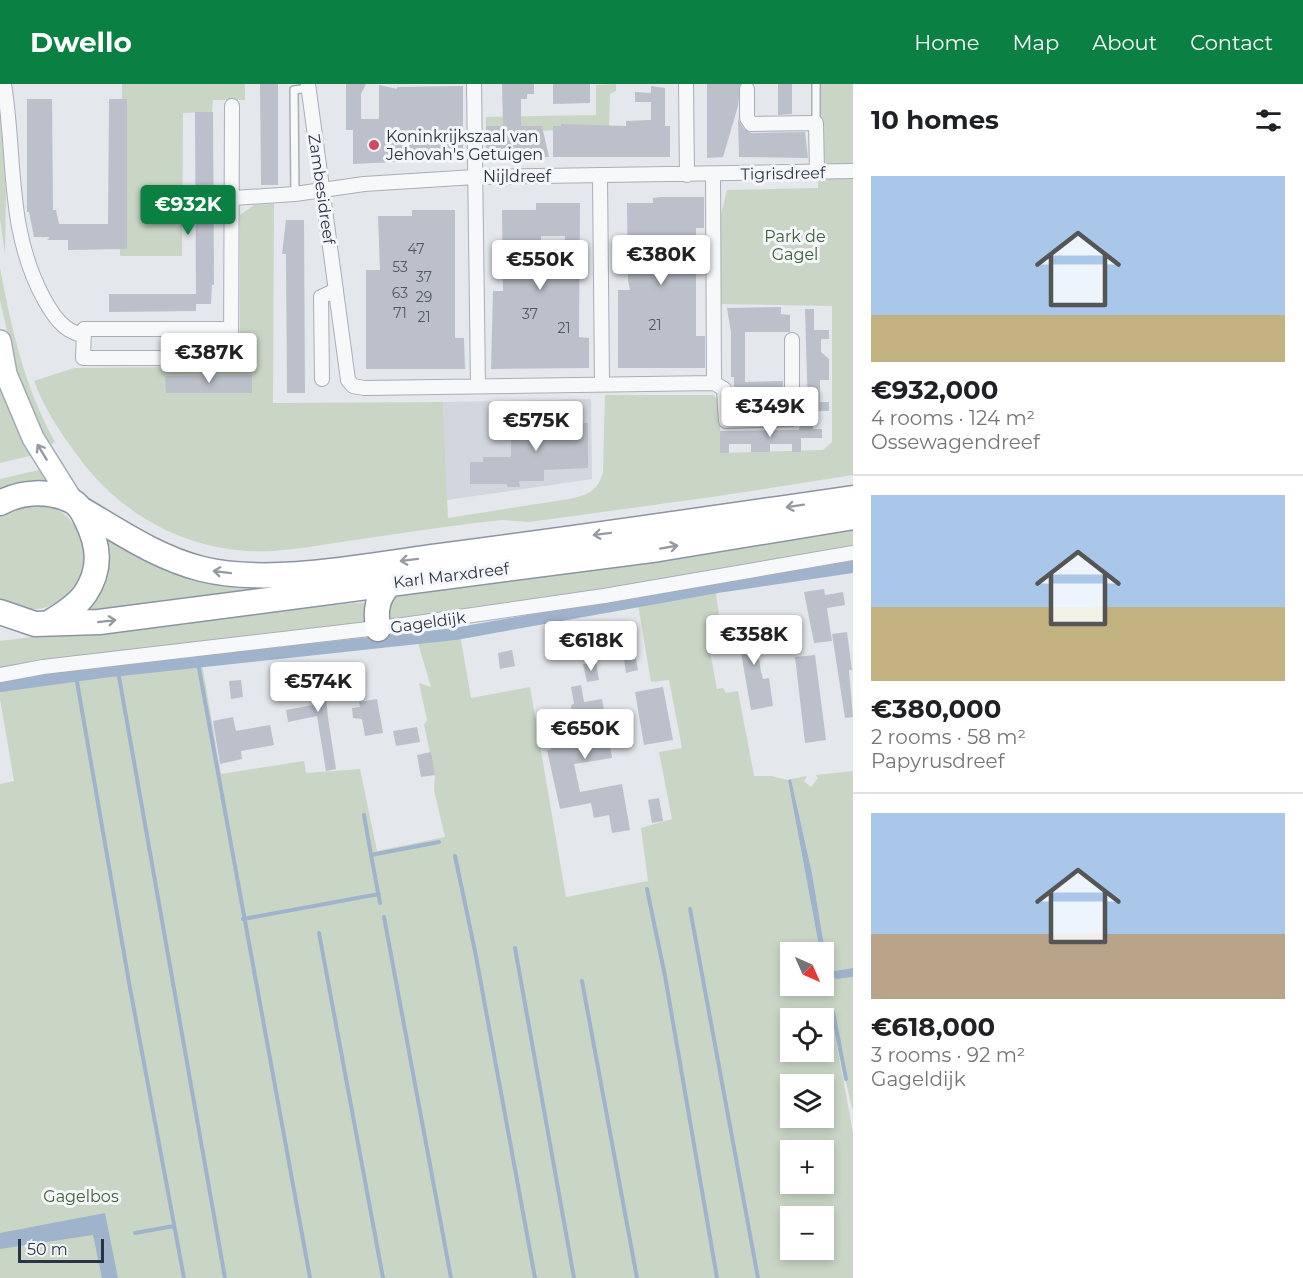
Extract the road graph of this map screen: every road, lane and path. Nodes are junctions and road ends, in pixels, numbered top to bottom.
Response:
1 (4, 84) edge
2 (474, 84) edge
3 (687, 84) edge
4 (816, 84) edge
5 (308, 86) edge
6 (747, 89) dead end
7 (232, 106) dead end
8 (816, 123) junction
9 (853, 171) edge
10 (817, 173) junction
11 (687, 175) junction
12 (712, 175) junction
13 (600, 176) junction
14 (476, 177) junction
15 (322, 189) junction
16 (295, 194) junction
17 (233, 198) junction
18 (336, 290) junction
19 (231, 329) junction
20 (82, 335) junction
21 (792, 340) dead end
22 (0, 341) edge
23 (322, 379) dead end
24 (709, 383) junction
25 (602, 384) junction
26 (477, 386) junction
27 (853, 498) edge
28 (0, 502) edge
29 (77, 505) junction
30 (853, 517) edge
31 (853, 553) edge
32 (391, 583) junction
33 (344, 589) junction
34 (0, 612) edge
35 (376, 620) junction
36 (42, 624) junction
37 (0, 632) edge
38 (0, 675) edge

1 - 20 street
2 - 14 street
3 - 11 street
4 - 8 lane
5 - 15 street, Zambesidreef
5 - 16 lane, Zambesidreef
6 - 8 street
7 - 17 street
8 - 10 street
9 - 10 street, Tigrisdreef
10 - 12 street, Tigrisdreef
11 - 12 street, Nijldreef
11 - 13 street, Nijldreef
12 - 24 street
13 - 14 street, Nijldreef
13 - 25 street
14 - 15 street, Nijldreef
14 - 26 street
15 - 16 street, Nijldreef
15 - 18 street, Zambesidreef
16 - 17 street, Nijldreef
17 - 19 street
18 - 23 street
18 - 26 street, Zambesidreef
19 - 20 street
19 - 20 street
21 - 24 street
29 -> 22 main road
24 - 25 street
25 - 26 street
27 -> 29 highway, Karl Marxdreef
28 - 29 highway, Karl Marxdreef
29 - 36 highway
32 -> 30 highway, Karl Marxdreef
31 - 35 street, Gageldijk
32 - 33 highway, Karl Marxdreef
32 - 35 highway
33 - 35 highway
36 -> 33 highway, Karl Marxdreef
34 - 36 highway
35 - 38 street, Gageldijk
36 - 37 highway

